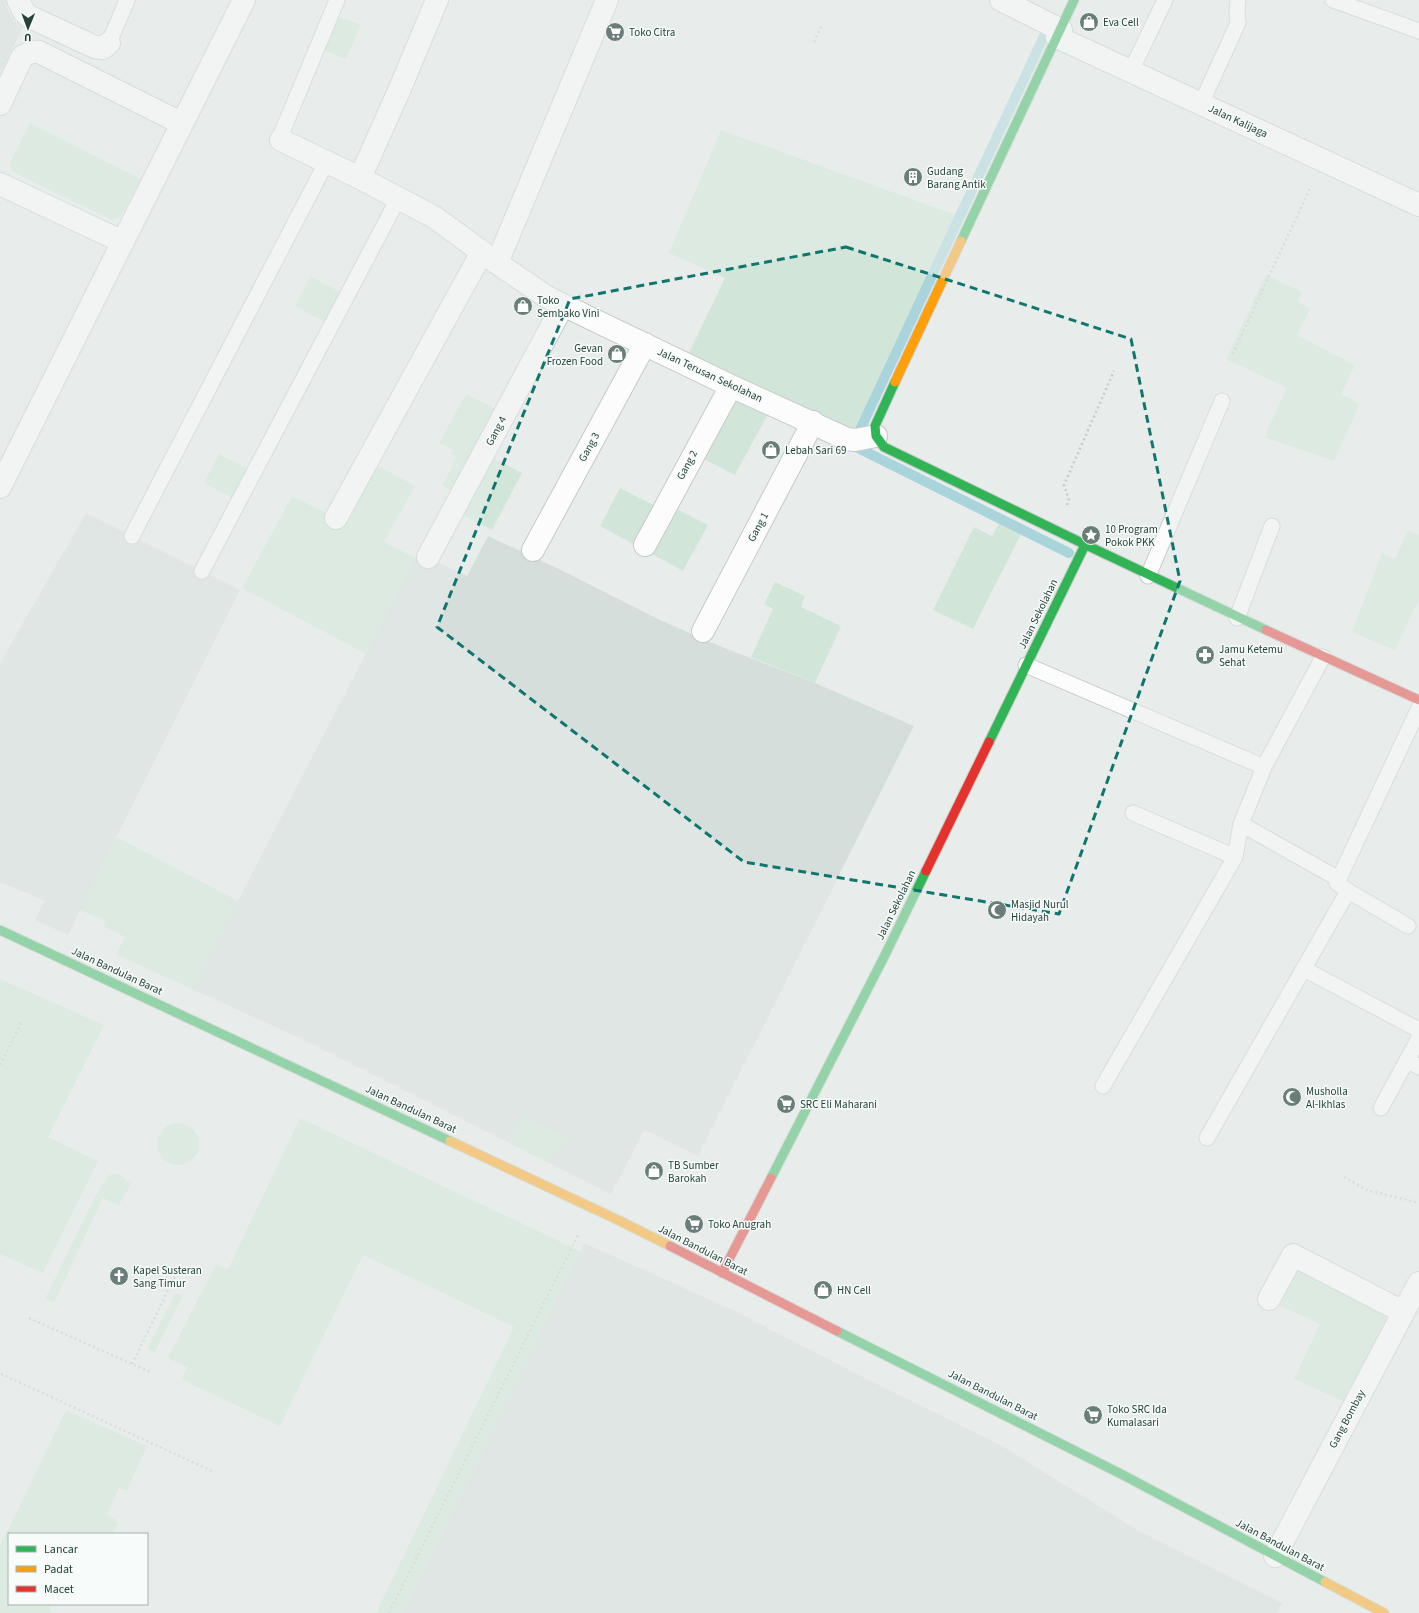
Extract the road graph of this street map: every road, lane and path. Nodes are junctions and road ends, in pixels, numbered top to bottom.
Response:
1 (18, 0) edge
2 (128, 0) edge
3 (244, 0) edge
4 (337, 0) edge
5 (438, 0) edge
6 (607, 0) edge
7 (1001, 0) edge
8 (1074, 0) edge
9 (1165, 0) edge
10 (1238, 0) edge
11 (1333, 0) edge
12 (822, 25) dead end
13 (1419, 31) edge
14 (1059, 34) junction
15 (814, 42) dead end
16 (109, 43) joint
17 (1131, 71) junction
18 (0, 104) edge
19 (1201, 104) junction
20 (181, 123) junction
21 (281, 140) joint
22 (1323, 160) junction
23 (327, 161) junction
24 (360, 178) junction
25 (0, 184) edge
26 (399, 197) junction
27 (1419, 205) edge
28 (123, 242) junction
29 (490, 257) junction
30 (555, 301) junction
31 (645, 344) junction
32 (1233, 354) dead end
33 (1114, 371) dead end
34 (731, 386) junction
35 (1222, 401) dead end
36 (813, 422) junction
37 (876, 436) junction
38 (0, 486) edge
39 (336, 518) dead end
40 (1272, 526) dead end
41 (1054, 531) junction
42 (132, 536) dead end
43 (645, 545) dead end
44 (1085, 545) junction
45 (533, 550) dead end
46 (428, 557) dead end
47 (202, 571) dead end
48 (1148, 576) junction
49 (1237, 618) junction
50 (703, 631) dead end
51 (1323, 657) junction
52 (1026, 665) junction
53 (1419, 700) edge
54 (1419, 708) edge
55 (1264, 767) junction
56 (1133, 813) dead end
57 (1241, 824) junction
58 (1235, 857) junction
59 (1339, 879) junction
60 (1348, 891) junction
61 (1408, 926) dead end
62 (0, 930) edge
63 (1304, 969) junction
64 (22, 1021) dead end
65 (1419, 1030) edge
66 (1419, 1038) edge
67 (1413, 1064) edge
68 (0, 1065) edge
69 (1103, 1086) dead end
70 (1381, 1108) dead end
71 (1207, 1138) dead end
72 (1344, 1177) dead end
73 (1419, 1203) edge
74 (592, 1208) junction
75 (177, 1272) dead end
76 (722, 1273) junction
77 (1419, 1283) edge
78 (1269, 1299) dead end
79 (1403, 1312) junction
80 (29, 1318) dead end
81 (132, 1364) junction
82 (150, 1372) dead end
83 (1, 1374) dead end
84 (212, 1471) dead end
85 (1275, 1556) junction
86 (1364, 1609) edge
87 (390, 1613) edge
88 (1384, 1613) edge

1 - 16 street
2 - 16 lane
3 - 20 street
4 - 21 lane
5 - 24 street
6 - 29 street
7 - 14 street, Jalan Kalijaga
8 - 14 street
9 - 17 lane
10 - 19 lane
11 - 13 lane
12 - 15 path
14 - 17 street, Jalan Kalijaga
14 - 37 street
17 - 19 street, Jalan Kalijaga
18 - 20 street
19 - 22 street, Jalan Kalijaga
20 - 28 street
21 - 23 street, Jalan Terusan Sekolahan
22 - 27 street, Jalan Kalijaga
22 - 32 path
23 - 24 street, Jalan Terusan Sekolahan
23 - 42 lane
24 - 26 street, Jalan Terusan Sekolahan
25 - 28 street
26 - 29 street, Jalan Terusan Sekolahan
26 - 47 lane
28 - 38 street
29 - 30 street, Jalan Terusan Sekolahan
29 - 39 street
30 - 31 street, Jalan Terusan Sekolahan
30 - 46 street, Gang 4
31 - 34 street, Jalan Terusan Sekolahan
31 - 45 street, Gang 3
33 - 41 path
34 - 36 street, Jalan Terusan Sekolahan
34 - 43 street, Gang 2
35 - 48 lane
36 - 37 street, Jalan Terusan Sekolahan
36 - 50 street, Gang 1
37 - 41 street
40 - 49 lane
41 - 44 street
44 - 48 street
44 - 52 street, Jalan Sekolahan
48 - 49 street
49 - 51 street
51 - 53 street
51 - 55 lane
52 - 55 lane
52 - 76 street, Jalan Sekolahan
54 - 59 lane
55 - 57 lane
56 - 58 lane
57 - 58 lane
57 - 59 lane
58 - 69 lane
59 - 60 lane
60 - 61 lane
60 - 63 lane
62 - 74 street, Jalan Bandulan Barat
63 - 65 lane
63 - 71 lane
64 - 68 path
66 - 67 lane
67 - 70 lane
72 - 73 path
74 - 76 street, Jalan Bandulan Barat
74 - 87 path
75 - 81 path
76 - 85 street, Jalan Bandulan Barat
77 - 79 street, Gang Bombay
78 - 79 street
79 - 85 street, Gang Bombay
80 - 81 path
81 - 82 path
83 - 84 path
85 - 86 street, Jalan Bandulan Barat
86 - 88 street, Jalan Bandulan Barat

